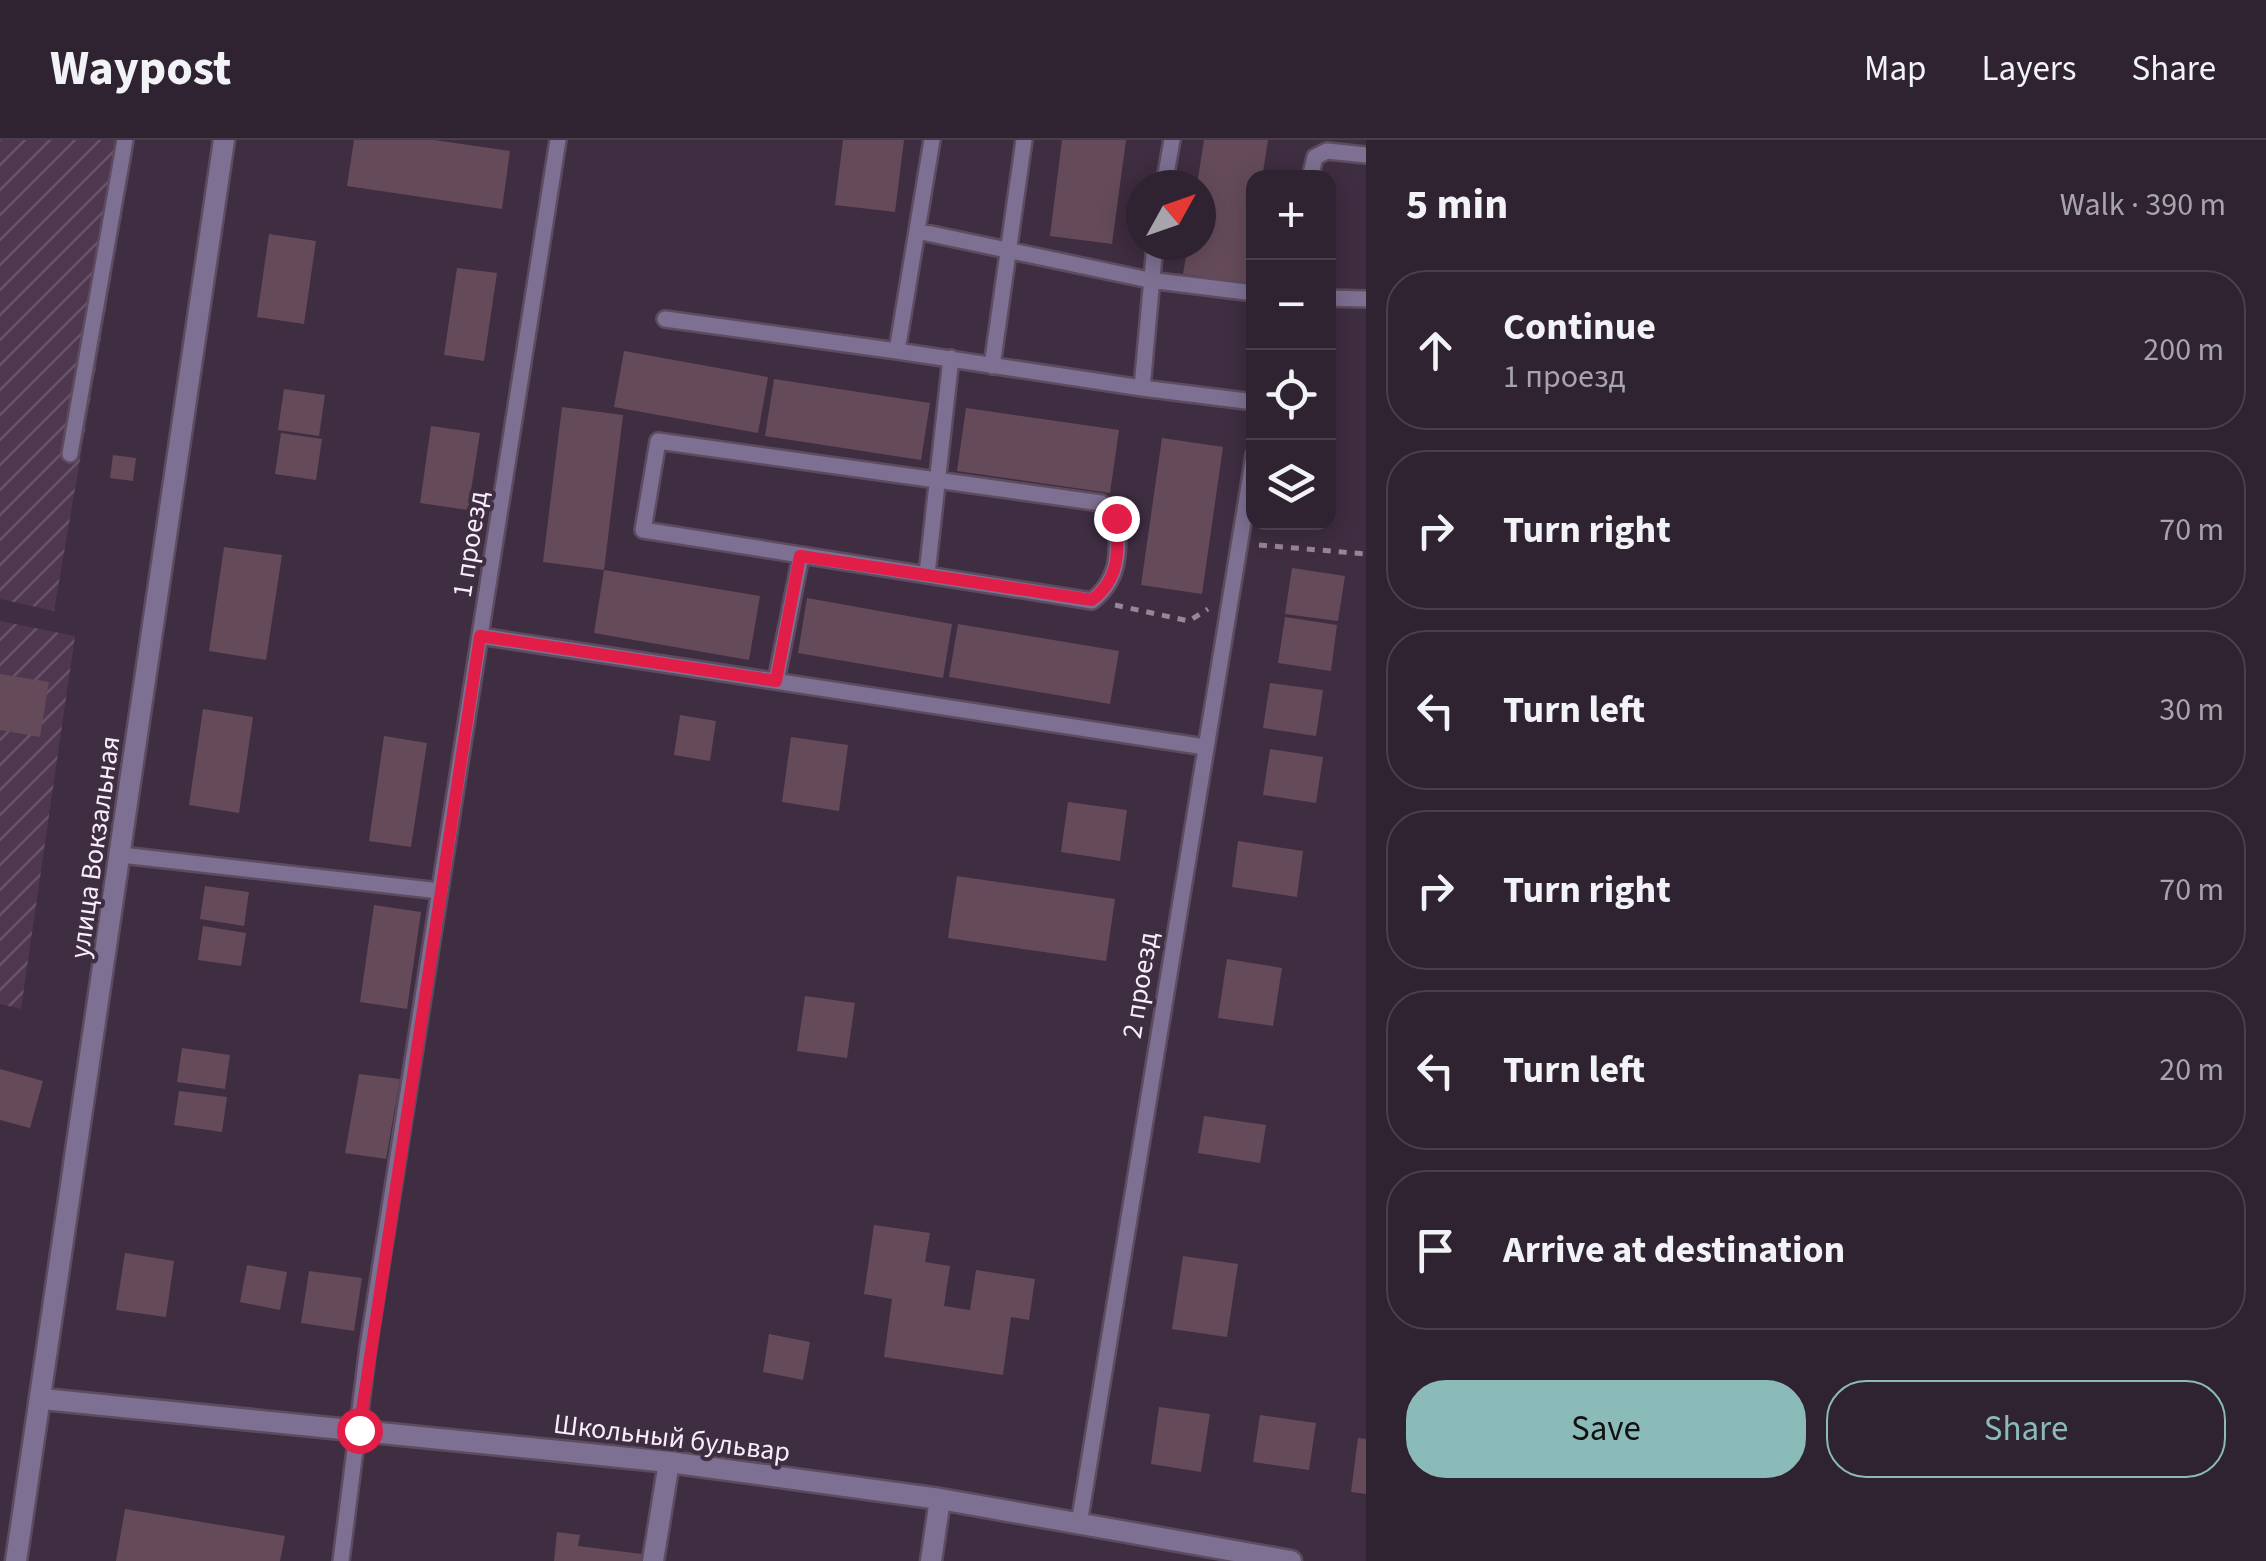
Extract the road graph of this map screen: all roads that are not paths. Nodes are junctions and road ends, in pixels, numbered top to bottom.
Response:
1 (125, 140) edge
2 (224, 140) edge
3 (558, 140) edge
4 (932, 140) edge
5 (1024, 140) edge
6 (1172, 140) edge
7 (1366, 155) edge
8 (1167, 170) edge
9 (1312, 170) edge
10 (917, 231) junction
11 (1007, 250) junction
12 (1152, 260) edge
13 (1149, 280) junction
14 (1246, 292) edge
15 (1336, 298) edge
16 (1366, 299) edge
17 (665, 319) dead end
18 (898, 351) junction
19 (951, 358) junction
20 (992, 366) junction
21 (1142, 388) junction
22 (1246, 401) edge
23 (70, 454) dead end
24 (936, 480) junction
25 (1246, 509) edge
26 (800, 556) junction
27 (927, 574) junction
28 (480, 636) junction
29 (776, 681) junction
30 (1205, 748) junction
31 (121, 855) junction
32 (440, 891) junction
33 (43, 1399) junction
34 (359, 1430) junction
35 (668, 1462) junction
36 (940, 1499) junction
37 (1080, 1524) junction
38 (16, 1561) edge
39 (341, 1561) edge
40 (654, 1561) edge
41 (931, 1561) edge
42 (1291, 1561) edge

1 - 23 lane
2 - 31 street, улица Вокзальная
3 - 28 lane, 1 проезд
4 - 10 lane
5 - 11 lane
6 - 8 lane
7 - 9 lane
10 - 11 lane
10 - 18 lane
11 - 13 lane
11 - 20 lane
12 - 13 lane
13 - 14 lane
13 - 21 lane
15 - 16 lane
17 - 18 lane
18 - 19 lane
19 - 20 lane
19 - 24 lane
20 - 21 lane
21 - 22 lane
24 - 26 lane
24 - 27 lane
24 - 27 lane
25 - 30 lane, 2 проезд
26 - 27 lane
26 - 29 lane
28 - 29 lane
28 - 32 lane, 1 проезд
29 - 30 lane
30 - 37 lane, 2 проезд
31 - 32 lane
31 - 33 street, улица Вокзальная
32 - 34 lane, 1 проезд
33 - 34 street, Школьный бульвар
33 - 38 street, улица Вокзальная
34 - 35 street, Школьный бульвар
34 - 39 lane, 1 проезд
35 - 36 street, Школьный бульвар
35 - 40 street
36 - 37 street, Школьный бульвар
36 - 41 street
37 - 42 street, Школьный бульвар

